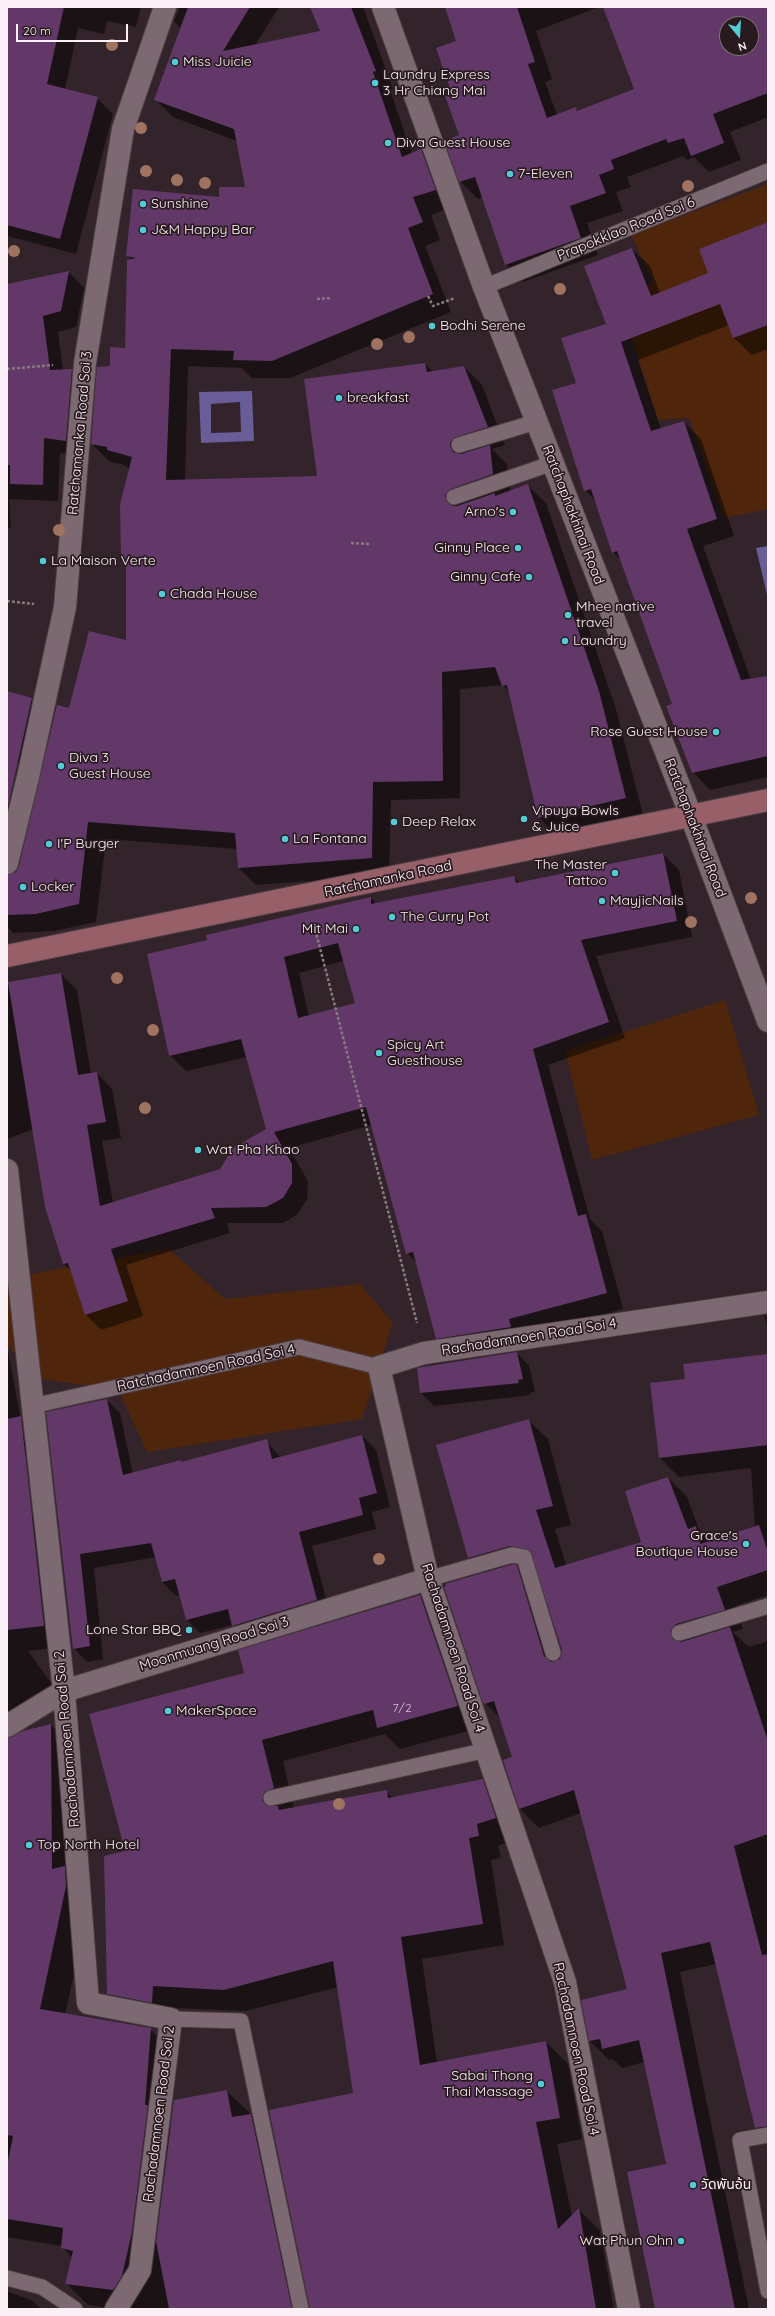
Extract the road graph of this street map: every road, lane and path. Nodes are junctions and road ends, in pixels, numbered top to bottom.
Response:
1 (164, 7) edge
2 (383, 7) edge
3 (768, 171) edge
4 (484, 287) junction
5 (428, 296) dead end
6 (332, 298) dead end
7 (317, 299) dead end
8 (446, 302) dead end
9 (85, 363) junction
10 (7, 369) edge
11 (536, 422) junction
12 (459, 445) dead end
13 (553, 463) junction
14 (454, 497) dead end
15 (351, 543) dead end
16 (369, 544) dead end
17 (768, 800) edge
18 (691, 816) junction
19 (7, 863) edge
20 (306, 896) junction
21 (7, 956) edge
22 (768, 1021) edge
23 (7, 1170) edge
24 (11, 1252) edge
25 (768, 1302) edge
26 (424, 1353) junction
27 (379, 1367) junction
28 (32, 1406) junction
29 (428, 1579) junction
30 (768, 1606) edge
31 (679, 1633) dead end
32 (553, 1653) dead end
33 (64, 1691) junction
34 (7, 1726) edge
35 (487, 1750) junction
36 (271, 1798) dead end
37 (170, 2019) junction
38 (768, 2135) edge
39 (7, 2278) edge
40 (768, 2291) edge
41 (75, 2309) edge
42 (116, 2309) edge
43 (301, 2309) edge
44 (630, 2309) edge

1 - 9 street, Ratchamanka Road Soi 3
2 - 4 street, Ratchaphakhinai Road
3 - 4 lane, Prapokklao Road Soi 6
4 - 11 street, Ratchaphakhinai Road
5 - 8 path
6 - 7 path
9 - 10 path
9 - 19 street, Ratchamanka Road Soi 3
11 - 12 lane
11 - 13 street, Ratchaphakhinai Road
13 - 14 lane
13 - 18 street, Ratchaphakhinai Road
15 - 16 path
17 - 18 street, Ratchamanka Road
18 - 20 street, Ratchamanka Road
18 - 22 street, Ratchaphakhinai Road
20 - 21 street, Ratchamanka Road
20 - 26 path
23 - 24 street, Rachadamnoen Road Soi 2
24 - 28 street, Rachadamnoen Road Soi 2
25 - 26 street, Rachadamnoen Road Soi 4
26 - 27 street, Rachadamnoen Road Soi 4
27 - 28 lane, Ratchadamnoen Road Soi 4
27 - 29 street, Rachadamnoen Road Soi 4
28 - 33 street, Rachadamnoen Road Soi 2
29 - 32 lane
29 - 33 street, Moonmuang Road Soi 3
29 - 35 street, Rachadamnoen Road Soi 4
30 - 31 lane
33 - 34 street, Moonmuang Road Soi 3
33 - 37 street, Rachadamnoen Road Soi 2
35 - 36 lane
35 - 44 street, Rachadamnoen Road Soi 4
37 - 42 street, Rachadamnoen Road Soi 2
37 - 43 lane
38 - 40 lane
39 - 41 lane

